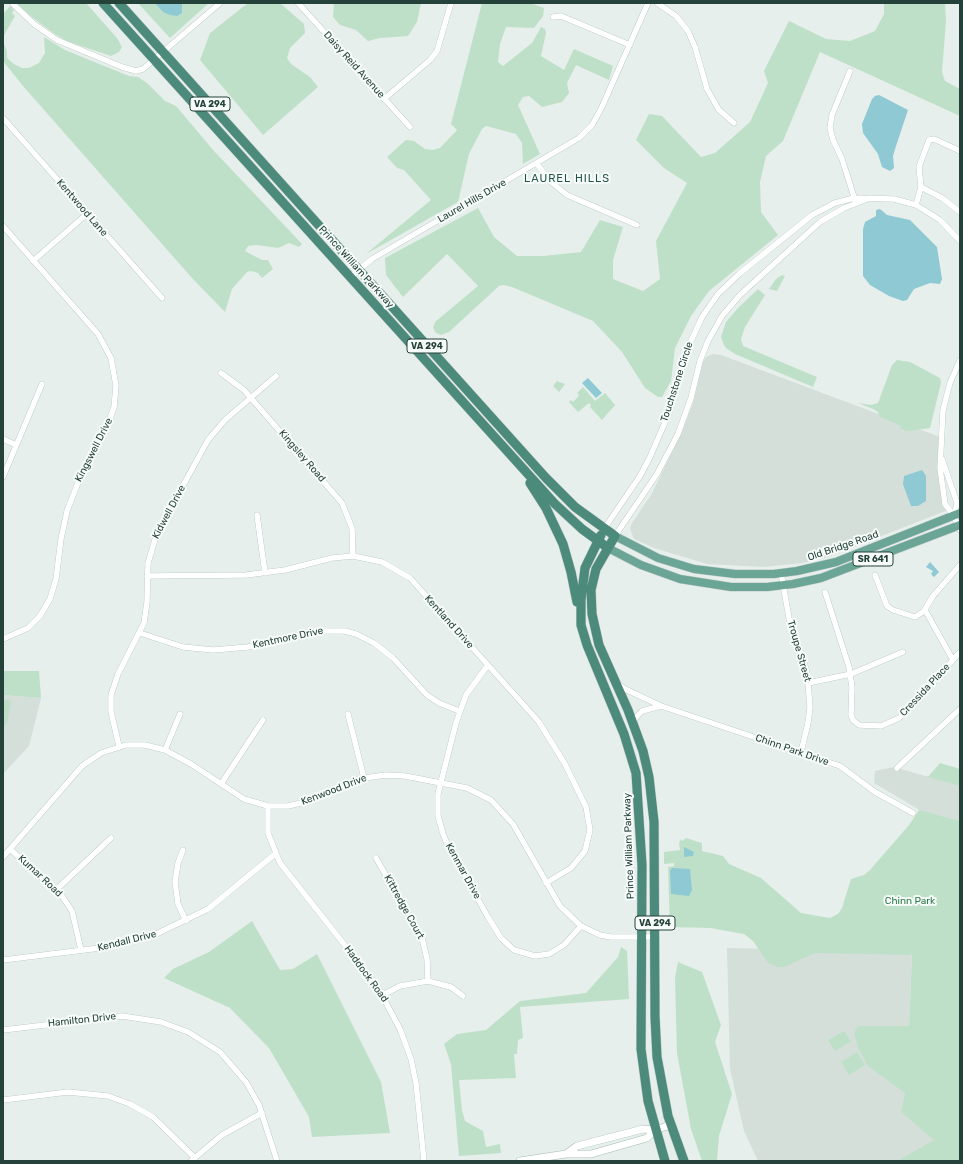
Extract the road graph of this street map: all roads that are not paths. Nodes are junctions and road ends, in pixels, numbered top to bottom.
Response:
1 (12, 3) edge
2 (103, 3) edge
3 (119, 3) edge
4 (220, 3) edge
5 (298, 3) edge
6 (451, 3) edge
7 (648, 3) edge
8 (657, 3) edge
9 (553, 17) dead end
10 (630, 45) junction
11 (163, 52) junction
12 (154, 60) junction
13 (850, 71) dead end
14 (384, 99) junction
15 (3, 118) edge
16 (734, 123) dead end
17 (410, 127) dead end
18 (960, 151) edge
19 (537, 164) junction
20 (921, 187) junction
21 (854, 198) junction
22 (872, 198) junction
23 (856, 204) junction
24 (916, 205) junction
25 (960, 212) edge
26 (88, 214) junction
27 (637, 225) dead end
28 (3, 226) edge
29 (960, 241) edge
30 (33, 261) junction
31 (359, 270) junction
32 (350, 277) junction
33 (162, 298) dead end
34 (960, 360) edge
35 (958, 372) edge
36 (221, 373) dead end
37 (276, 376) dead end
38 (42, 384) dead end
39 (251, 398) junction
40 (3, 439) edge
41 (16, 445) junction
42 (511, 456) junction
43 (941, 456) junction
44 (3, 476) edge
45 (257, 515) dead end
46 (957, 515) edge
47 (959, 527) edge
48 (604, 529) junction
49 (615, 536) junction
50 (597, 540) junction
51 (608, 548) junction
52 (353, 556) junction
53 (960, 565) edge
54 (265, 573) junction
55 (781, 574) junction
56 (875, 575) dead end
57 (147, 576) junction
58 (783, 586) junction
59 (825, 592) dead end
60 (925, 610) junction
61 (582, 625) junction
62 (140, 634) junction
63 (3, 639) edge
64 (903, 652) dead end
65 (960, 652) edge
66 (953, 660) junction
67 (488, 665) junction
68 (851, 674) junction
69 (615, 681) junction
70 (808, 683) junction
71 (662, 706) junction
72 (960, 708) edge
73 (460, 711) junction
74 (180, 714) dead end
75 (348, 714) dead end
76 (263, 720) dead end
77 (632, 722) junction
78 (119, 746) junction
79 (165, 750) junction
80 (801, 752) junction
81 (897, 768) dead end
82 (364, 778) junction
83 (440, 783) junction
84 (221, 784) junction
85 (268, 806) junction
86 (914, 813) dead end
87 (111, 838) dead end
88 (10, 849) junction
89 (183, 850) dead end
90 (275, 854) junction
91 (3, 857) edge
92 (376, 858) dead end
93 (546, 883) junction
94 (57, 890) junction
95 (186, 921) junction
96 (581, 926) junction
97 (642, 937) junction
98 (655, 937) junction
99 (81, 950) junction
100 (3, 960) edge
101 (428, 981) junction
102 (383, 995) junction
103 (463, 996) dead end
104 (3, 1030) edge
105 (3, 1100) edge
106 (262, 1113) junction
107 (670, 1125) junction
108 (655, 1130) junction
109 (566, 1154) junction
110 (193, 1159) edge
111 (278, 1161) edge
112 (424, 1161) edge
113 (520, 1161) edge
114 (666, 1161) edge
115 (684, 1161) edge

1 - 12 street
2 - 12 highway, Prince William Parkway / VA 294
3 - 11 highway, Prince William Parkway / VA 294
4 - 11 street
5 - 14 street, Daisy Reid Avenue
6 - 14 street
7 - 10 street, Laurel Hills Drive
8 - 16 street
9 - 10 street
10 - 19 street, Laurel Hills Drive
11 - 12 street
11 - 31 highway, Prince William Parkway / VA 294
12 - 32 highway, Prince William Parkway / VA 294
13 - 21 street
14 - 17 street, Daisy Reid Avenue
15 - 26 street, Kentwood Lane
18 - 20 street
19 - 27 street
19 - 31 street, Laurel Hills Drive
20 - 24 street
20 - 25 street
21 - 22 street, Touchstone Circle
21 - 23 street
21 - 48 street, Touchstone Circle
22 - 23 street, Touchstone Circle
22 - 24 street, Touchstone Circle
23 - 49 street, Touchstone Circle
24 - 29 street, Touchstone Circle
26 - 30 street
26 - 33 street, Kentwood Lane
28 - 30 street, Kingswell Drive
30 - 63 street, Kingswell Drive
31 - 32 street, Laurel Hills Drive
31 - 48 highway, Prince William Parkway / VA 294
32 - 42 highway, Prince William Parkway / VA 294
34 - 35 street
35 - 43 street
36 - 39 street, Kingsley Road
37 - 39 street, Kidwell Drive
38 - 41 street
39 - 52 street, Kingsley Road
39 - 57 street, Kidwell Drive
40 - 41 street
41 - 44 street
42 - 50 highway, Prince William Parkway
42 - 61 highway, VA 294
43 - 46 street
43 - 46 street
45 - 54 street
46 - 47 street
46 - 55 main road, Old Bridge Road / SR 641
47 - 58 main road, SR 641
48 - 49 highway, Prince William Parkway / VA 294
48 - 50 highway, Prince William Parkway
49 - 51 highway, VA 294
49 - 55 main road, Old Bridge Road / SR 641
50 - 51 highway, Prince William Parkway
50 - 61 highway, Prince William Parkway
51 - 58 main road, SR 641
51 - 69 highway, VA 294
52 - 54 street, Kentland Drive
52 - 67 street, Kentland Drive
53 - 60 street
54 - 57 street, Kentland Drive
55 - 58 street, Troupe Street
56 - 60 street
57 - 62 street, Kidwell Drive
58 - 70 street, Troupe Street
59 - 68 street, Cressida Place
60 - 66 street
61 - 97 highway, Prince William Parkway / VA 294
62 - 73 street, Kentmore Drive
62 - 78 street, Kidwell Drive
64 - 68 street
65 - 66 street, Cressida Place
66 - 68 street, Cressida Place
67 - 73 street, Kenmar Drive
67 - 93 street, Kentland Drive
68 - 70 street
69 - 71 street, Chinn Park Drive
69 - 77 highway, VA 294
70 - 80 street, Troupe Street
71 - 77 street
71 - 80 street, Chinn Park Drive
72 - 81 street
73 - 83 street, Kenmar Drive
74 - 79 street
75 - 82 street
76 - 84 street
77 - 98 highway, VA 294
78 - 79 street, Kenwood Drive
78 - 88 street, Kenwood Drive
79 - 84 street, Kenwood Drive
80 - 86 street, Chinn Park Drive
82 - 83 street, Kenwood Drive
82 - 85 street, Kenwood Drive
83 - 93 street, Kenwood Drive
83 - 96 street, Kenmar Drive
84 - 85 street, Kenwood Drive
85 - 90 street, Haddock Road
87 - 94 street
88 - 91 street, Kenwood Drive
88 - 94 street, Kumar Road
89 - 95 street
90 - 95 street, Kendall Drive
90 - 102 street, Haddock Road
92 - 101 street, Kittredge Court
93 - 96 street, Kenwood Drive
94 - 99 street, Kumar Road
95 - 99 street, Kendall Drive
96 - 97 street, Kenwood Drive
97 - 98 street, Kenwood Drive
97 - 108 highway, Prince William Parkway / VA 294
98 - 107 highway, VA 294
99 - 100 street, Kendall Drive
101 - 102 street
101 - 103 street
102 - 112 street, Haddock Road
104 - 106 street, Hamilton Drive
105 - 110 street
106 - 110 street
106 - 111 street, Hamilton Drive
107 - 108 main road
107 - 115 highway, VA 294
108 - 109 main road
108 - 109 main road
108 - 114 highway, Prince William Parkway / VA 294
109 - 113 main road

